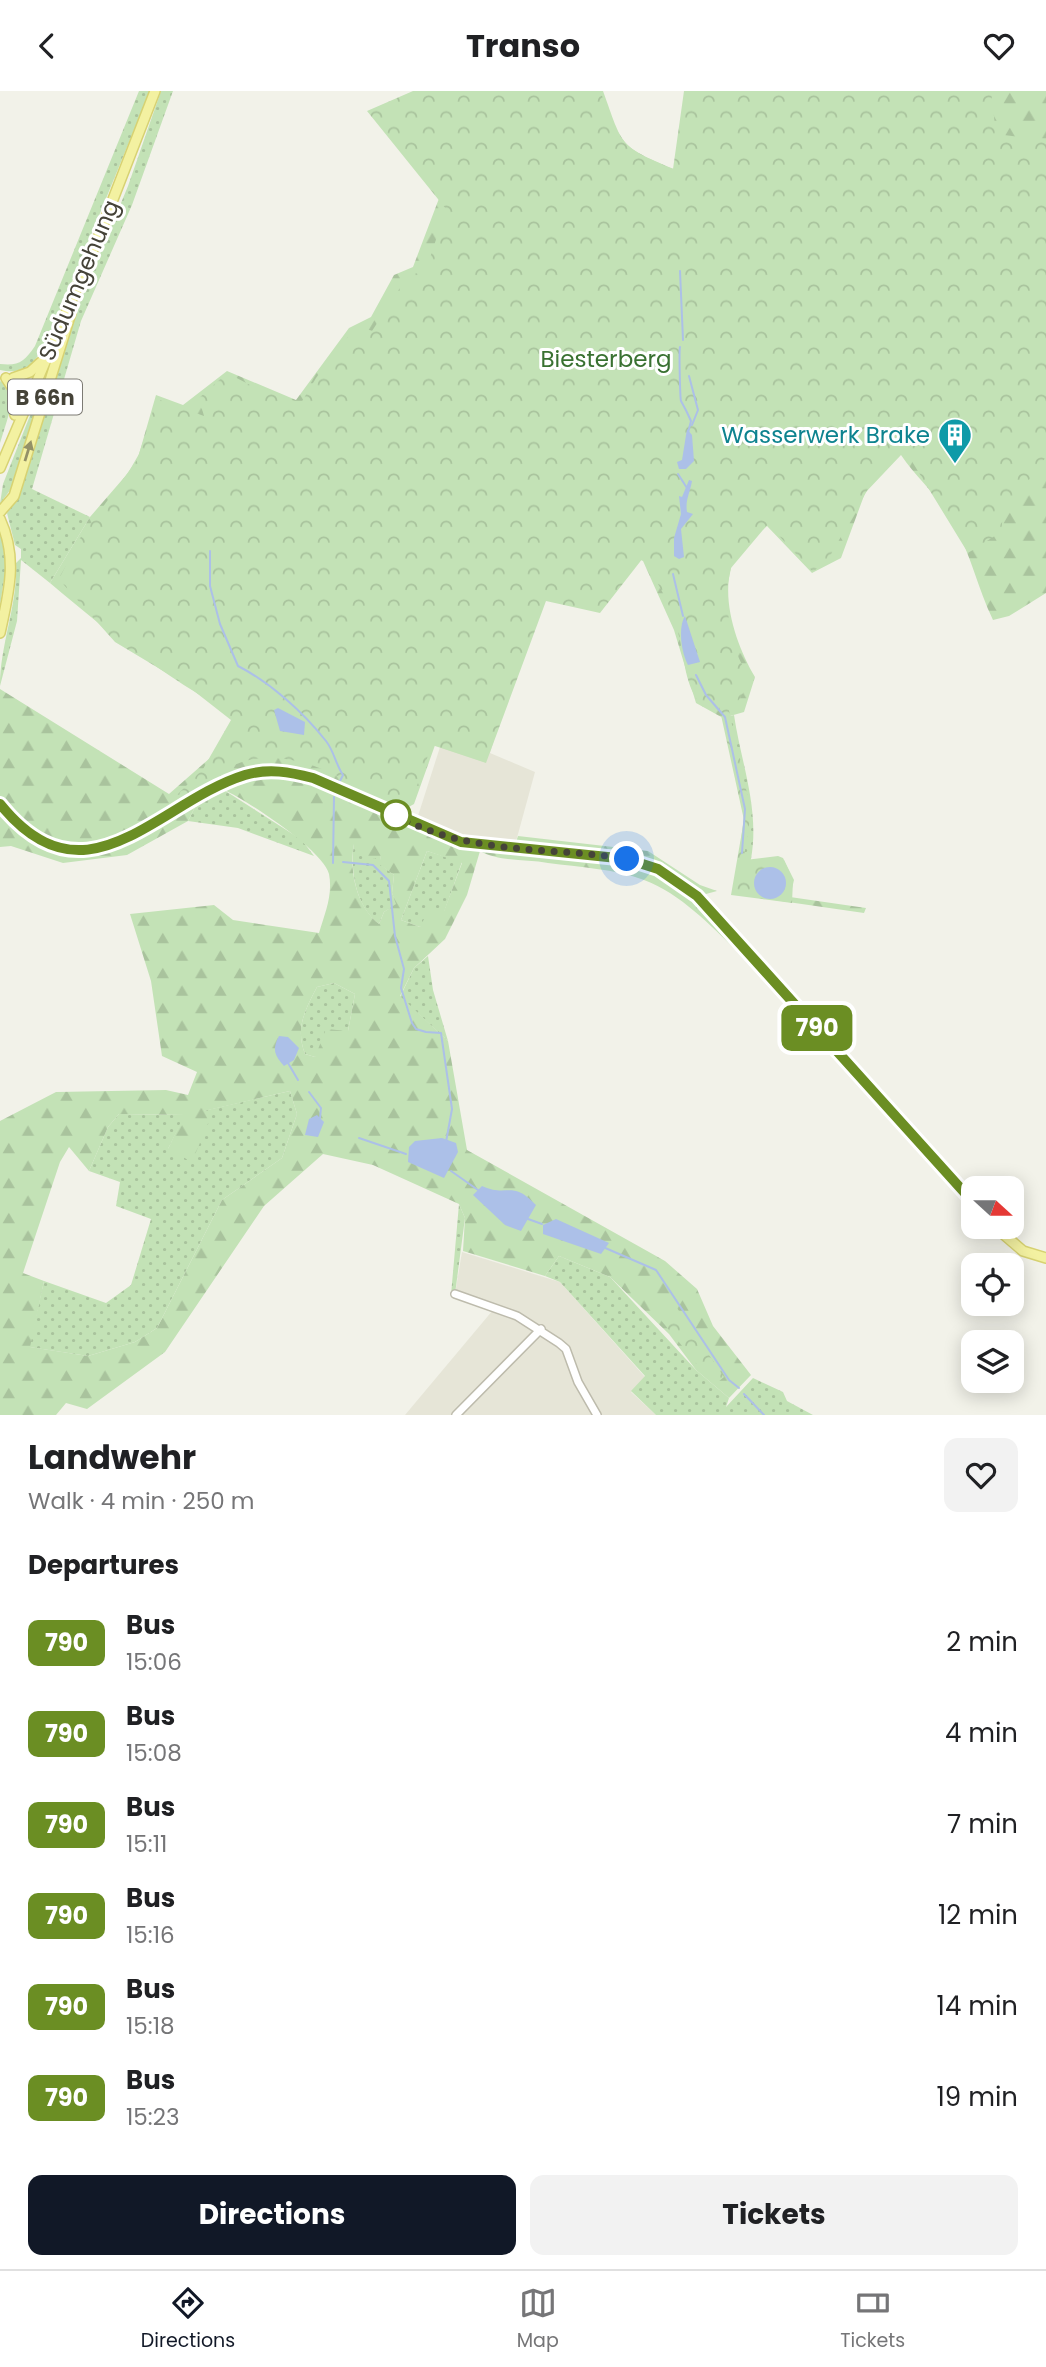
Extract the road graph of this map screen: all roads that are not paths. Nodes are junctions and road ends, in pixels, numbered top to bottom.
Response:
1 (155, 91) edge
2 (81, 277) junction
3 (48, 352) junction
4 (6, 377) edge
5 (32, 389) junction
6 (9, 444) junction
7 (0, 468) edge
8 (0, 512) edge
9 (0, 519) edge
10 (0, 633) edge
11 (0, 804) edge
12 (961, 1189) edge
13 (1009, 1239) edge
14 (1046, 1258) edge
15 (455, 1294) dead end
16 (541, 1329) junction
17 (456, 1415) edge
18 (597, 1415) edge

1 - 2 main road, Südumgehung / B 66n
2 - 3 main road, Südumgehung / B 66n
8 -> 2 main road, B 66n
3 - 4 main road, B 66n
3 - 5 main road, Südumgehung / B 66n
4 - 5 main road, B 66n
4 - 6 main road, B 66n
5 - 6 main road, Südumgehung / B 66n
6 - 7 main road, Südumgehung / B 66n
9 - 10 main road
11 - 12 main road
13 - 14 main road
15 - 16 street
16 - 17 street
16 - 18 street

